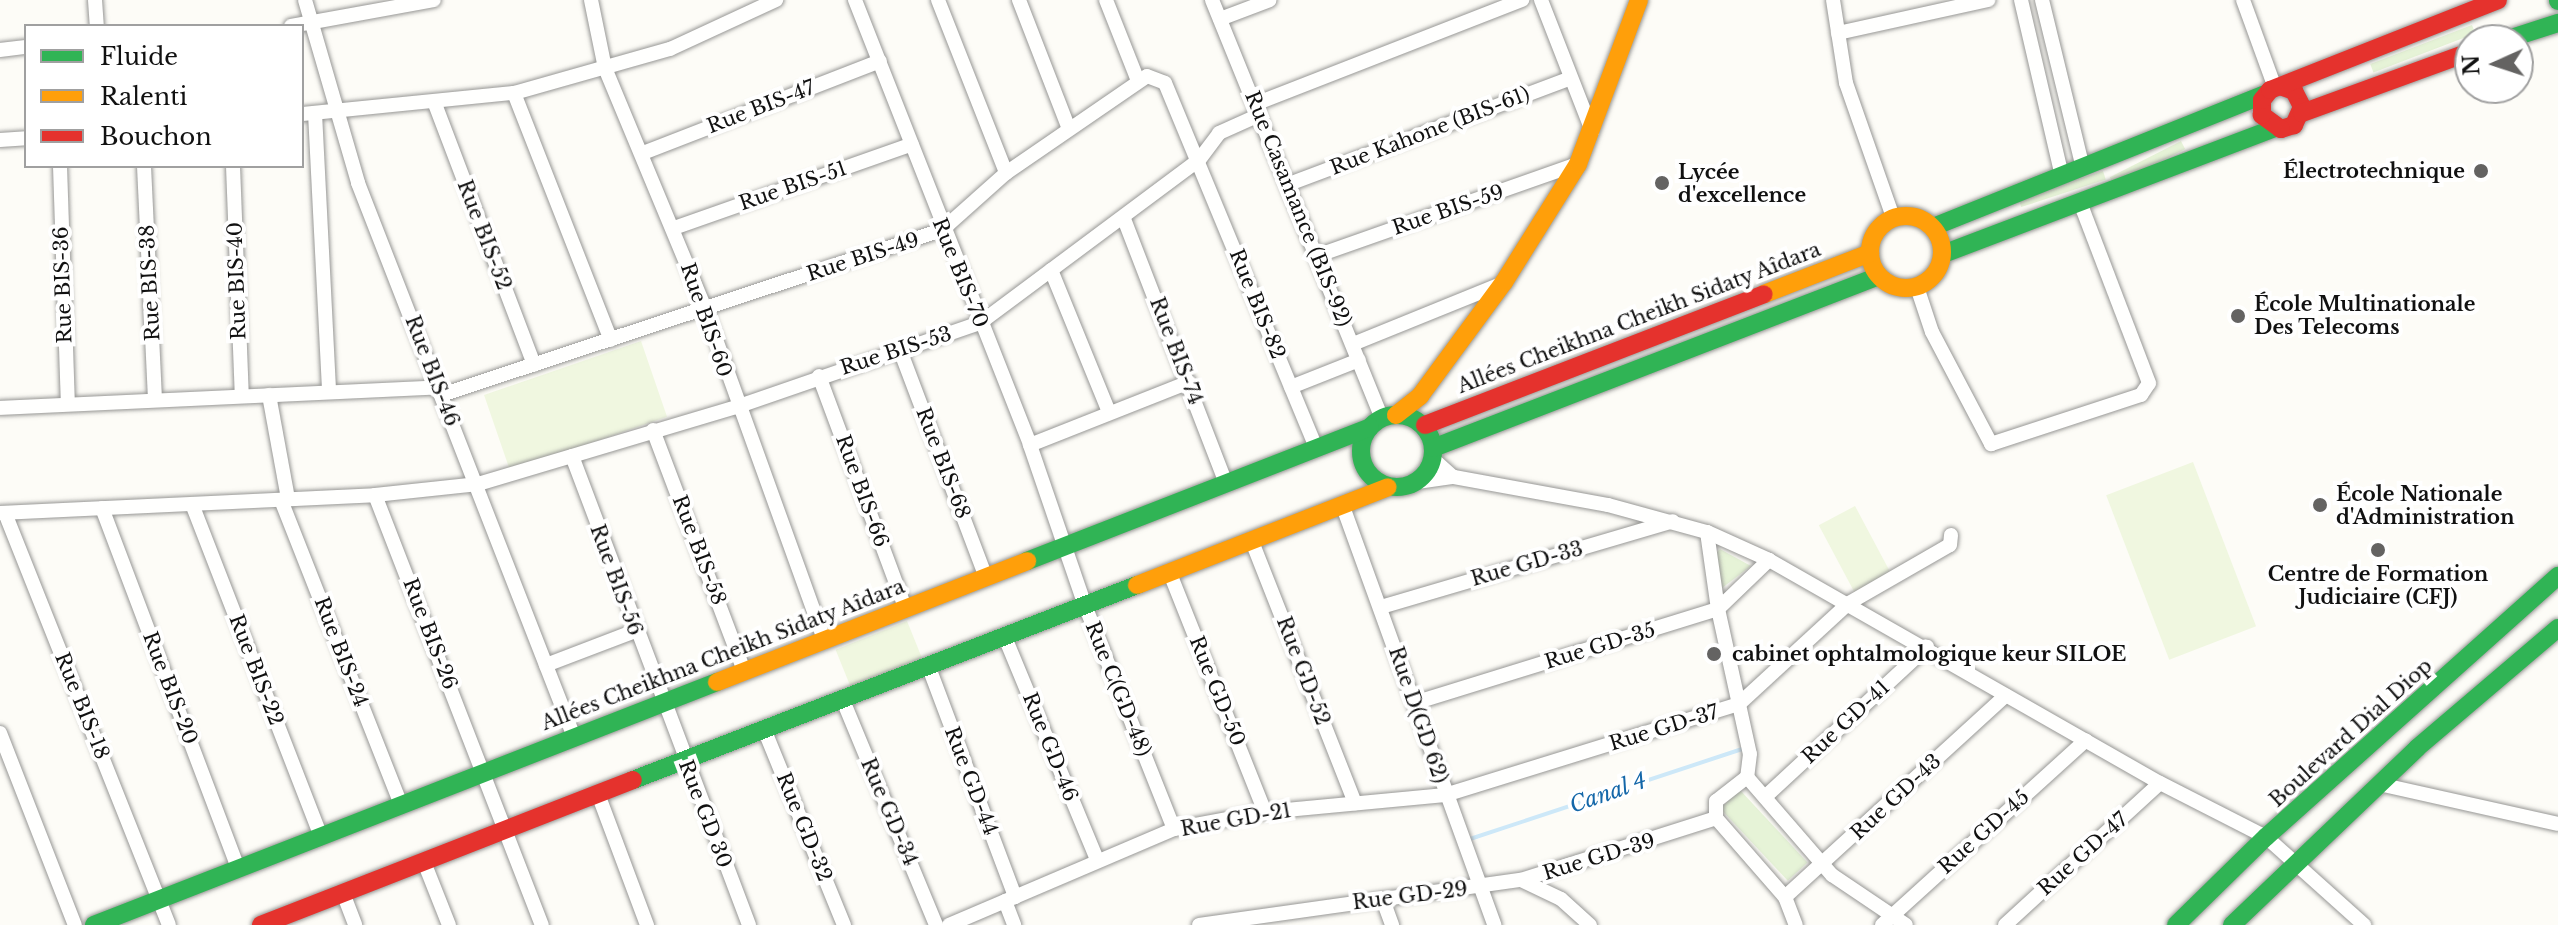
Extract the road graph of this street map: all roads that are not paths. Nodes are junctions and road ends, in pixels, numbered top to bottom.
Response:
1 (95, 0) edge
2 (305, 0) edge
3 (434, 0) edge
4 (591, 0) edge
5 (776, 0) edge
6 (855, 0) edge
7 (938, 0) edge
8 (1019, 0) edge
9 (1106, 0) edge
10 (1212, 0) edge
11 (1270, 0) edge
12 (1522, 0) edge
13 (1541, 0) edge
14 (1639, 0) edge
15 (1833, 0) edge
16 (1988, 0) edge
17 (2021, 0) edge
18 (2042, 0) edge
19 (2243, 0) edge
20 (2498, 0) edge
21 (1220, 19) junction
22 (2558, 23) edge
23 (97, 24) edge
24 (304, 25) edge
25 (310, 25) junction
26 (2534, 31) edge
27 (1838, 33) junction
28 (24, 47) edge
29 (0, 50) edge
30 (2454, 58) edge
31 (880, 61) junction
32 (605, 68) junction
33 (1571, 78) junction
34 (1138, 81) junction
35 (2275, 90) junction
36 (514, 93) junction
37 (435, 104) junction
38 (1257, 109) junction
39 (308, 113) edge
40 (335, 113) junction
41 (2302, 113) junction
42 (2274, 128) junction
43 (1069, 129) junction
44 (1592, 132) junction
45 (24, 138) edge
46 (0, 140) edge
47 (912, 144) junction
48 (643, 153) junction
49 (1199, 160) junction
50 (1578, 164) junction
51 (60, 168) edge
52 (144, 168) edge
53 (233, 168) edge
54 (2083, 168) junction
55 (1006, 173) junction
56 (2062, 176) junction
57 (1289, 184) junction
58 (2080, 202) junction
59 (1893, 217) junction
60 (1124, 219) junction
61 (1933, 227) junction
62 (674, 228) junction
63 (942, 230) junction
64 (1870, 253) junction
65 (1943, 254) junction
66 (1319, 255) junction
67 (1051, 270) junction
68 (1878, 276) junction
69 (1504, 282) junction
70 (1917, 287) junction
71 (704, 306) junction
72 (980, 323) junction
73 (611, 340) junction
74 (1353, 344) junction
75 (900, 350) junction
76 (1359, 360) junction
77 (534, 365) junction
78 (819, 376) junction
79 (1189, 382) junction
80 (1428, 383) junction
81 (1291, 387) junction
82 (329, 391) junction
83 (440, 391) junction
84 (269, 395) junction
85 (242, 396) junction
86 (155, 400) junction
87 (68, 404) junction
88 (736, 407) junction
89 (0, 408) edge
90 (1109, 412) junction
91 (1383, 420) junction
92 (1424, 425) junction
93 (653, 430) junction
94 (1030, 445) junction
95 (1316, 448) junction
96 (1433, 453) junction
97 (572, 456) junction
98 (1454, 477) junction
99 (1417, 482) junction
100 (1226, 483) junction
101 (478, 484) junction
102 (1388, 487) junction
103 (375, 495) junction
104 (285, 500) junction
105 (192, 504) junction
106 (1342, 504) junction
107 (102, 508) junction
108 (3, 513) edge
109 (1673, 521) junction
110 (1707, 532) junction
111 (1951, 535) dead end
112 (1251, 539) junction
113 (1067, 550) junction
114 (1769, 560) junction
115 (1169, 571) junction
116 (2558, 576) edge
117 (986, 577) junction
118 (1083, 601) junction
119 (1849, 603) junction
120 (905, 607) junction
121 (1381, 607) junction
122 (1718, 609) junction
123 (2558, 628) edge
124 (635, 631) junction
125 (1004, 635) junction
126 (824, 639) junction
127 (1927, 647) junction
128 (546, 665) junction
129 (928, 665) junction
130 (744, 671) junction
131 (2006, 695) junction
132 (842, 698) junction
133 (1414, 703) junction
134 (1739, 704) junction
135 (663, 707) junction
136 (764, 729) junction
137 (0, 733) edge
138 (574, 737) junction
139 (2086, 740) junction
140 (682, 757) junction
141 (486, 777) junction
142 (1747, 777) junction
143 (2160, 783) junction
144 (2379, 784) junction
145 (598, 794) junction
146 (1445, 795) junction
147 (1765, 797) junction
148 (1355, 803) junction
149 (401, 804) junction
150 (1265, 812) junction
151 (1716, 818) junction
152 (2558, 824) edge
153 (504, 826) junction
154 (1174, 829) junction
155 (321, 836) junction
156 (2266, 837) junction
157 (1097, 860) junction
158 (424, 862) junction
159 (2294, 863) junction
160 (1823, 866) junction
161 (238, 868) junction
162 (1521, 880) junction
163 (1480, 888) junction
164 (343, 893) junction
165 (1785, 897) junction
166 (1010, 899) junction
167 (1383, 900) junction
168 (161, 904) junction
169 (1299, 918) edge
170 (1886, 921) edge
171 (2358, 922) edge
172 (75, 925) edge
173 (94, 925) edge
174 (169, 925) edge
175 (263, 925) edge
176 (355, 925) edge
177 (449, 925) edge
178 (542, 925) edge
179 (647, 925) edge
180 (749, 925) edge
181 (844, 925) edge
182 (936, 925) edge
183 (949, 925) edge
184 (1014, 925) edge
185 (1199, 925) edge
186 (1392, 925) edge
187 (1494, 925) edge
188 (1590, 925) edge
189 (1796, 925) edge
190 (1906, 925) edge
191 (2005, 925) edge
192 (2176, 925) edge
193 (2232, 925) edge

1 - 23 street
2 - 25 street, Rue BIS-46
3 - 25 street
4 - 32 street, Rue BIS-60
5 - 32 street
6 - 31 street, Rue BIS-70
7 - 55 street
8 - 43 street
9 - 34 street
10 - 21 street, Rue Casamance (BIS-92)
11 - 21 street
12 - 38 street, Rue BIS-53
13 - 33 street
14 - 44 main road
15 - 27 street
16 - 27 street
17 - 56 street
18 - 54 street
19 - 35 street
20 - 35 main road
21 - 38 street, Rue Casamance (BIS-92)
22 - 26 main road
24 - 25 street
25 - 40 street, Rue BIS-46
27 - 59 street
28 - 29 street
30 - 41 main road
31 - 47 street, Rue BIS-70
31 - 48 street, Rue BIS-47
32 - 36 street
32 - 48 street, Rue BIS-60
33 - 44 street
33 - 57 street, Rue Kahone (BIS-61)
34 - 43 street, Rue BIS-49
34 - 49 street
35 - 41 main road
35 - 42 main road
35 - 54 main road
36 - 37 street
36 - 73 street
37 - 40 street
37 - 77 street, Rue BIS-52
38 - 49 street, Rue BIS-53
38 - 57 street, Rue Casamance (BIS-92)
39 - 40 street
39 - 82 street
40 - 83 street, Rue BIS-46
41 - 42 main road
42 - 58 main road
43 - 55 street, Rue BIS-49
44 - 50 main road
45 - 46 street
47 - 62 street, Rue BIS-51
47 - 63 street, Rue BIS-70
48 - 62 street, Rue BIS-60
49 - 60 street, Rue BIS-53
49 - 81 street, Rue BIS-82
50 - 66 street, Rue BIS-59
50 - 69 main road
51 - 87 street, Rue BIS-36
52 - 86 street, Rue BIS-38
53 - 85 street, Rue BIS-40
54 - 56 main road
55 - 63 street, Rue BIS-49
56 - 61 main road
57 - 66 street, Rue Casamance (BIS-92)
58 - 65 main road
58 - 70 street
59 - 61 main road
59 - 64 main road
60 - 67 street, Rue BIS-53
60 - 79 street, Rue BIS-74
61 - 65 main road
62 - 71 street, Rue BIS-60
63 - 71 street, Rue BIS-49
63 - 72 street, Rue BIS-70
64 - 68 main road
64 - 92 main road, Allées Cheikhna Cheikh Sidaty Aîdara
65 - 70 main road
66 - 74 street, Rue Casamance (BIS-92)
67 - 72 street, Rue BIS-53
67 - 90 street
68 - 70 main road
68 - 96 main road
69 - 74 street
69 - 80 main road
71 - 73 street, Rue BIS-49
71 - 88 street, Rue BIS-60
72 - 75 street, Rue BIS-53
72 - 94 street, Rue BIS-70
73 - 77 street, Rue BIS-49
74 - 76 street, Rue Casamance (BIS-92)
75 - 78 street, Rue BIS-53
75 - 117 street, Rue BIS-68
76 - 81 street
76 - 91 street, Rue Casamance (BIS-92)
77 - 83 street, Rue BIS-49
78 - 88 street, Rue BIS-53
78 - 120 street, Rue BIS-66
79 - 90 street
79 - 100 street, Rue BIS-74
80 - 91 main road
80 - 92 main road, Allées Cheikhna Cheikh Sidaty Aîdara
81 - 95 street, Rue BIS-82
82 - 83 street, Rue BIS-49
82 - 84 street, Rue BIS-49
83 - 101 street, Rue BIS-46
84 - 85 street, Rue BIS-49
84 - 104 street, Rue BIS-24
85 - 86 street, Rue BIS-49
86 - 87 street, Rue BIS-49
87 - 89 street, Rue BIS-49
88 - 93 street, Rue BIS-53
88 - 126 street, Rue BIS-60
90 - 94 street
91 - 92 main road
91 - 95 main road, Allées Cheikhna Cheikh Sidaty Aîdara
91 - 102 main road
92 - 96 main road
93 - 97 street, Rue BIS-53
93 - 130 street, Rue BIS-58
94 - 113 street, Rue BIS-70
95 - 100 main road, Allées Cheikhna Cheikh Sidaty Aîdara
96 - 98 street
96 - 99 main road
97 - 101 street, Rue BIS-53
97 - 124 street, Rue BIS-56
98 - 99 street
98 - 109 street
99 - 102 main road
100 - 113 main road, Allées Cheikhna Cheikh Sidaty Aîdara
101 - 103 street, Rue BIS-53
101 - 128 street, Rue BIS-46
102 - 106 main road
103 - 104 street, Rue BIS-53
103 - 141 street, Rue BIS-26
104 - 105 street, Rue BIS-53
104 - 149 street, Rue BIS-24
105 - 107 street, Rue BIS-53
105 - 155 street, Rue BIS-22
106 - 112 main road
106 - 121 street, Rue D(GD 62)
107 - 108 street, Rue BIS-53
107 - 161 street, Rue BIS-20
108 - 168 street, Rue BIS-18
109 - 110 street
109 - 121 street, Rue GD-33
110 - 114 street
110 - 122 street
111 - 119 street, Rue GD-37
112 - 115 main road
112 - 148 street, Rue GD-52
113 - 117 main road, Allées Cheikhna Cheikh Sidaty Aîdara
113 - 118 street, Rue C(GD-48)
114 - 119 street
114 - 122 street, Rue GD-35
115 - 118 main road
115 - 150 street, Rue GD-50
116 - 156 main road, Boulevard Dial Diop
117 - 120 main road, Allées Cheikhna Cheikh Sidaty Aîdara
118 - 125 main road
118 - 154 street, Rue C(GD-48)
119 - 127 street
119 - 134 street, Rue GD-37
120 - 126 main road, Allées Cheikhna Cheikh Sidaty Aîdara
121 - 133 street, Rue D(GD 62)
122 - 133 street, Rue GD-35
122 - 134 street
123 - 144 main road
124 - 128 street
124 - 135 street, Rue BIS-56
125 - 129 main road
125 - 157 street, Rue GD-46
126 - 130 main road, Allées Cheikhna Cheikh Sidaty Aîdara
127 - 131 street
127 - 147 street, Rue GD-41
128 - 138 street, Rue BIS-46
129 - 132 main road
129 - 166 street, Rue GD-44
130 - 135 main road, Allées Cheikhna Cheikh Sidaty Aîdara
131 - 139 street
131 - 160 street, Rue GD-43
132 - 136 main road
132 - 182 street, Rue GD-34
133 - 146 street, Rue D(GD 62)
134 - 142 street
134 - 146 street, Rue GD-37
135 - 138 main road, Allées Cheikhna Cheikh Sidaty Aîdara
135 - 140 street, Rue GD 30
136 - 140 main road
136 - 181 street, Rue GD-32
137 - 172 street
138 - 141 main road, Allées Cheikhna Cheikh Sidaty Aîdara
139 - 143 street
139 - 170 street, Rue GD-45
140 - 145 main road
140 - 180 street, Rue GD 30
141 - 149 main road, Allées Cheikhna Cheikh Sidaty Aîdara
141 - 153 street, Rue BIS-26
142 - 147 street
142 - 151 street
143 - 156 street
143 - 191 street, Rue GD-47
144 - 152 street
144 - 159 main road
145 - 153 main road
145 - 179 street
146 - 148 street, Rue GD-21
146 - 163 street, Rue D(GD 62)
147 - 160 street
148 - 150 street, Rue GD-21
149 - 155 main road, Allées Cheikhna Cheikh Sidaty Aîdara
150 - 154 street, Rue GD-21
151 - 162 street, Rue GD-39
151 - 165 street
153 - 158 main road
153 - 178 street, Rue BIS-26
154 - 157 street, Rue GD-21
155 - 161 main road, Allées Cheikhna Cheikh Sidaty Aîdara
156 - 159 street
156 - 192 main road, Boulevard Dial Diop
157 - 166 street, Rue GD-21
158 - 164 main road
158 - 177 street
159 - 171 street
159 - 193 main road
160 - 165 street, Rue GD-43
160 - 170 street
161 - 168 main road, Allées Cheikhna Cheikh Sidaty Aîdara
162 - 163 street, Rue GD-39
162 - 188 street
163 - 167 street, Rue GD-29
163 - 187 street, Rue D(GD 62)
164 - 175 main road
164 - 176 street
165 - 189 street
166 - 183 street, Rue GD-21
166 - 184 street, Rue GD-44
167 - 169 street, Rue GD-29
167 - 186 street
168 - 173 main road, Allées Cheikhna Cheikh Sidaty Aîdara
168 - 174 street, Rue BIS-18
169 - 185 street, Rue GD-29
170 - 190 street

